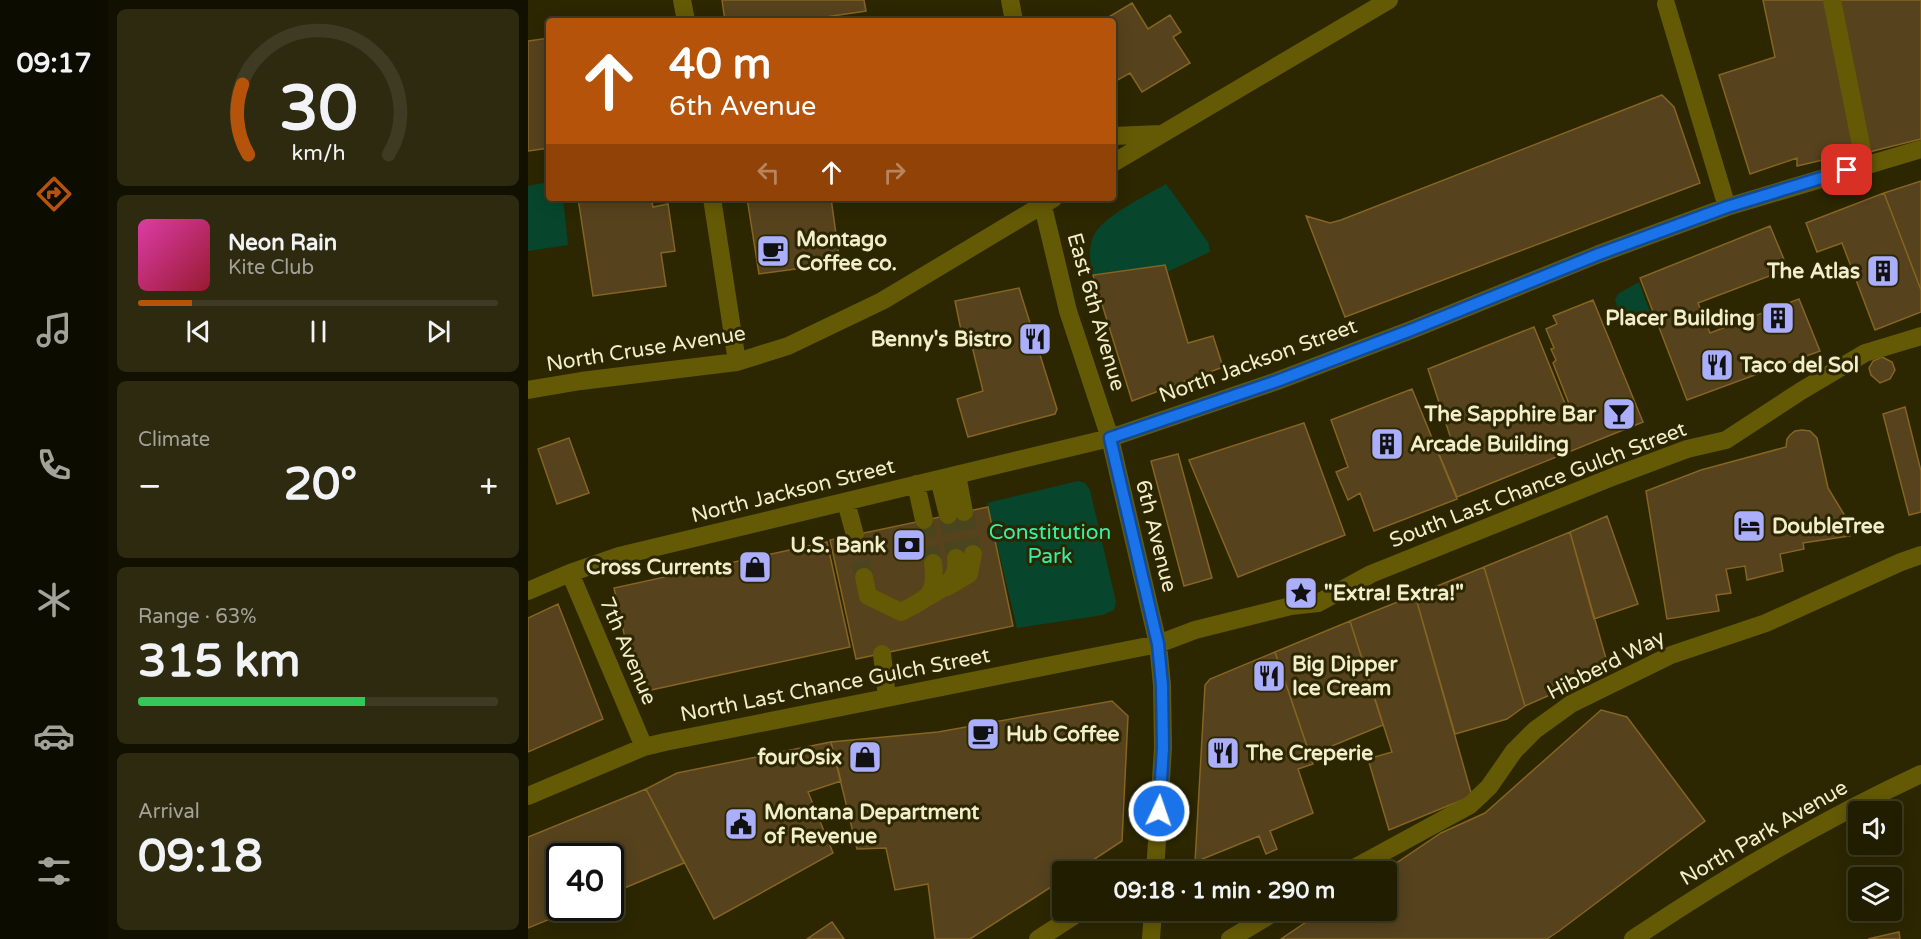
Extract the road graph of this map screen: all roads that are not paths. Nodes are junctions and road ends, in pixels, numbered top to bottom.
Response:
1 (682, 0) edge
2 (1010, 0) edge
3 (1389, 0) edge
4 (1832, 0) edge
5 (1666, 4) dead end
6 (685, 18) edge
7 (1013, 18) edge
8 (1162, 134) junction
9 (1116, 136) edge
10 (1921, 149) edge
11 (1116, 162) edge
12 (1865, 165) junction
13 (712, 201) edge
14 (1044, 201) edge
15 (1046, 201) edge
16 (1727, 207) junction
17 (1921, 336) edge
18 (737, 362) junction
19 (528, 390) edge
20 (1110, 438) junction
21 (948, 477) junction
22 (916, 484) junction
23 (846, 502) junction
24 (956, 514) tunnel mouth
25 (924, 520) tunnel mouth
26 (855, 535) tunnel mouth
27 (1921, 555) edge
28 (964, 556) tunnel mouth
29 (933, 563) tunnel mouth
30 (570, 573) junction
31 (864, 577) tunnel mouth
32 (528, 591) edge
33 (927, 598) junction
34 (1158, 644) junction
35 (882, 654) dead end
36 (887, 697) junction
37 (645, 747) junction
38 (1921, 774) edge
39 (528, 796) edge
40 (1152, 861) edge
41 (1367, 861) edge
42 (1066, 921) edge
43 (1152, 921) edge
44 (1260, 921) edge
45 (1038, 939) edge
46 (1151, 939) edge
47 (1230, 939) edge
48 (1633, 939) edge

1 - 6 street
2 - 7 street
3 - 8 street
4 - 12 street
5 - 16 street
8 - 9 street
8 - 11 street
10 - 12 street, North Jackson Street
12 - 16 street, North Jackson Street
13 - 18 street
14 - 18 street, North Cruse Avenue
15 - 20 street, East 6th Avenue
16 - 20 street, North Jackson Street
17 - 34 street, South Last Chance Gulch Street
18 - 19 street, North Cruse Avenue
20 - 21 street, North Jackson Street
20 - 34 street, 6th Avenue
21 - 22 street, North Jackson Street
21 - 24 street
22 - 23 street, North Jackson Street
22 - 25 street
23 - 26 street
23 - 30 street, North Jackson Street
27 - 41 street, Hibberd Way
28 - 33 street
29 - 33 street
30 - 32 street, North Jackson Street
30 - 37 street, 7th Avenue
31 - 33 street
34 - 36 street, North Last Chance Gulch Street
34 - 40 street, 6th Avenue
35 - 36 street
36 - 37 street, North Last Chance Gulch Street
37 - 39 street, North Last Chance Gulch Street
38 - 48 street, North Park Avenue
42 - 45 street
43 - 46 street
44 - 47 street

